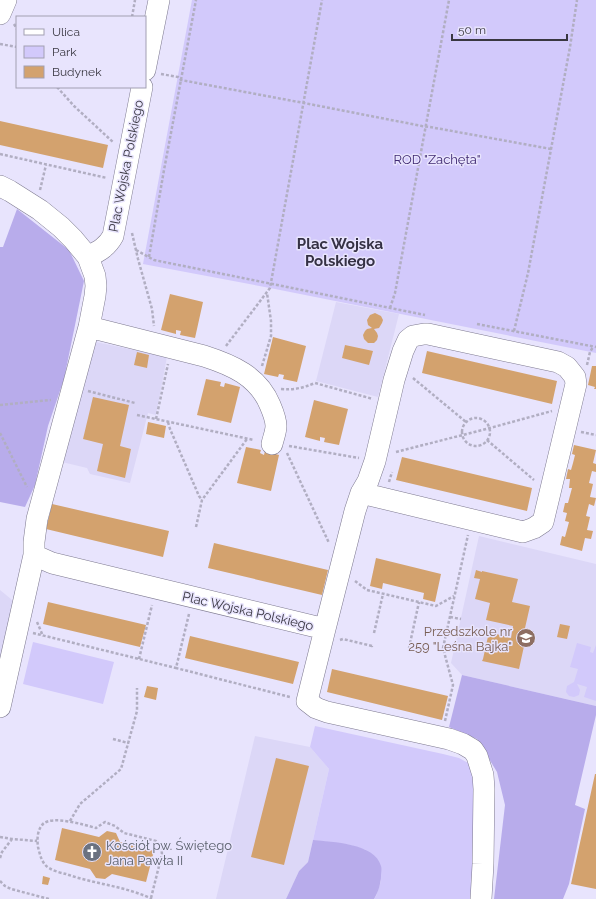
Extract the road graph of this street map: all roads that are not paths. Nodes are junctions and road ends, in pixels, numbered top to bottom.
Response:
1 (6, 0) edge
2 (159, 0) edge
3 (0, 14) edge
4 (153, 72) edge
5 (142, 88) edge
6 (0, 186) edge
7 (88, 257) junction
8 (89, 327) junction
9 (277, 444) road end
10 (361, 493) junction
11 (34, 555) junction
12 (331, 635) junction
13 (0, 707) edge
14 (481, 899) edge

1 - 3 street
2 - 4 street
5 - 7 street, Plac Wojska Polskiego
6 - 7 street
7 - 8 street
8 - 9 street
8 - 11 street
10 - 10 street
10 - 12 street
11 - 12 street, Plac Wojska Polskiego
11 - 13 street
12 - 14 street, Plac Wojska Polskiego

